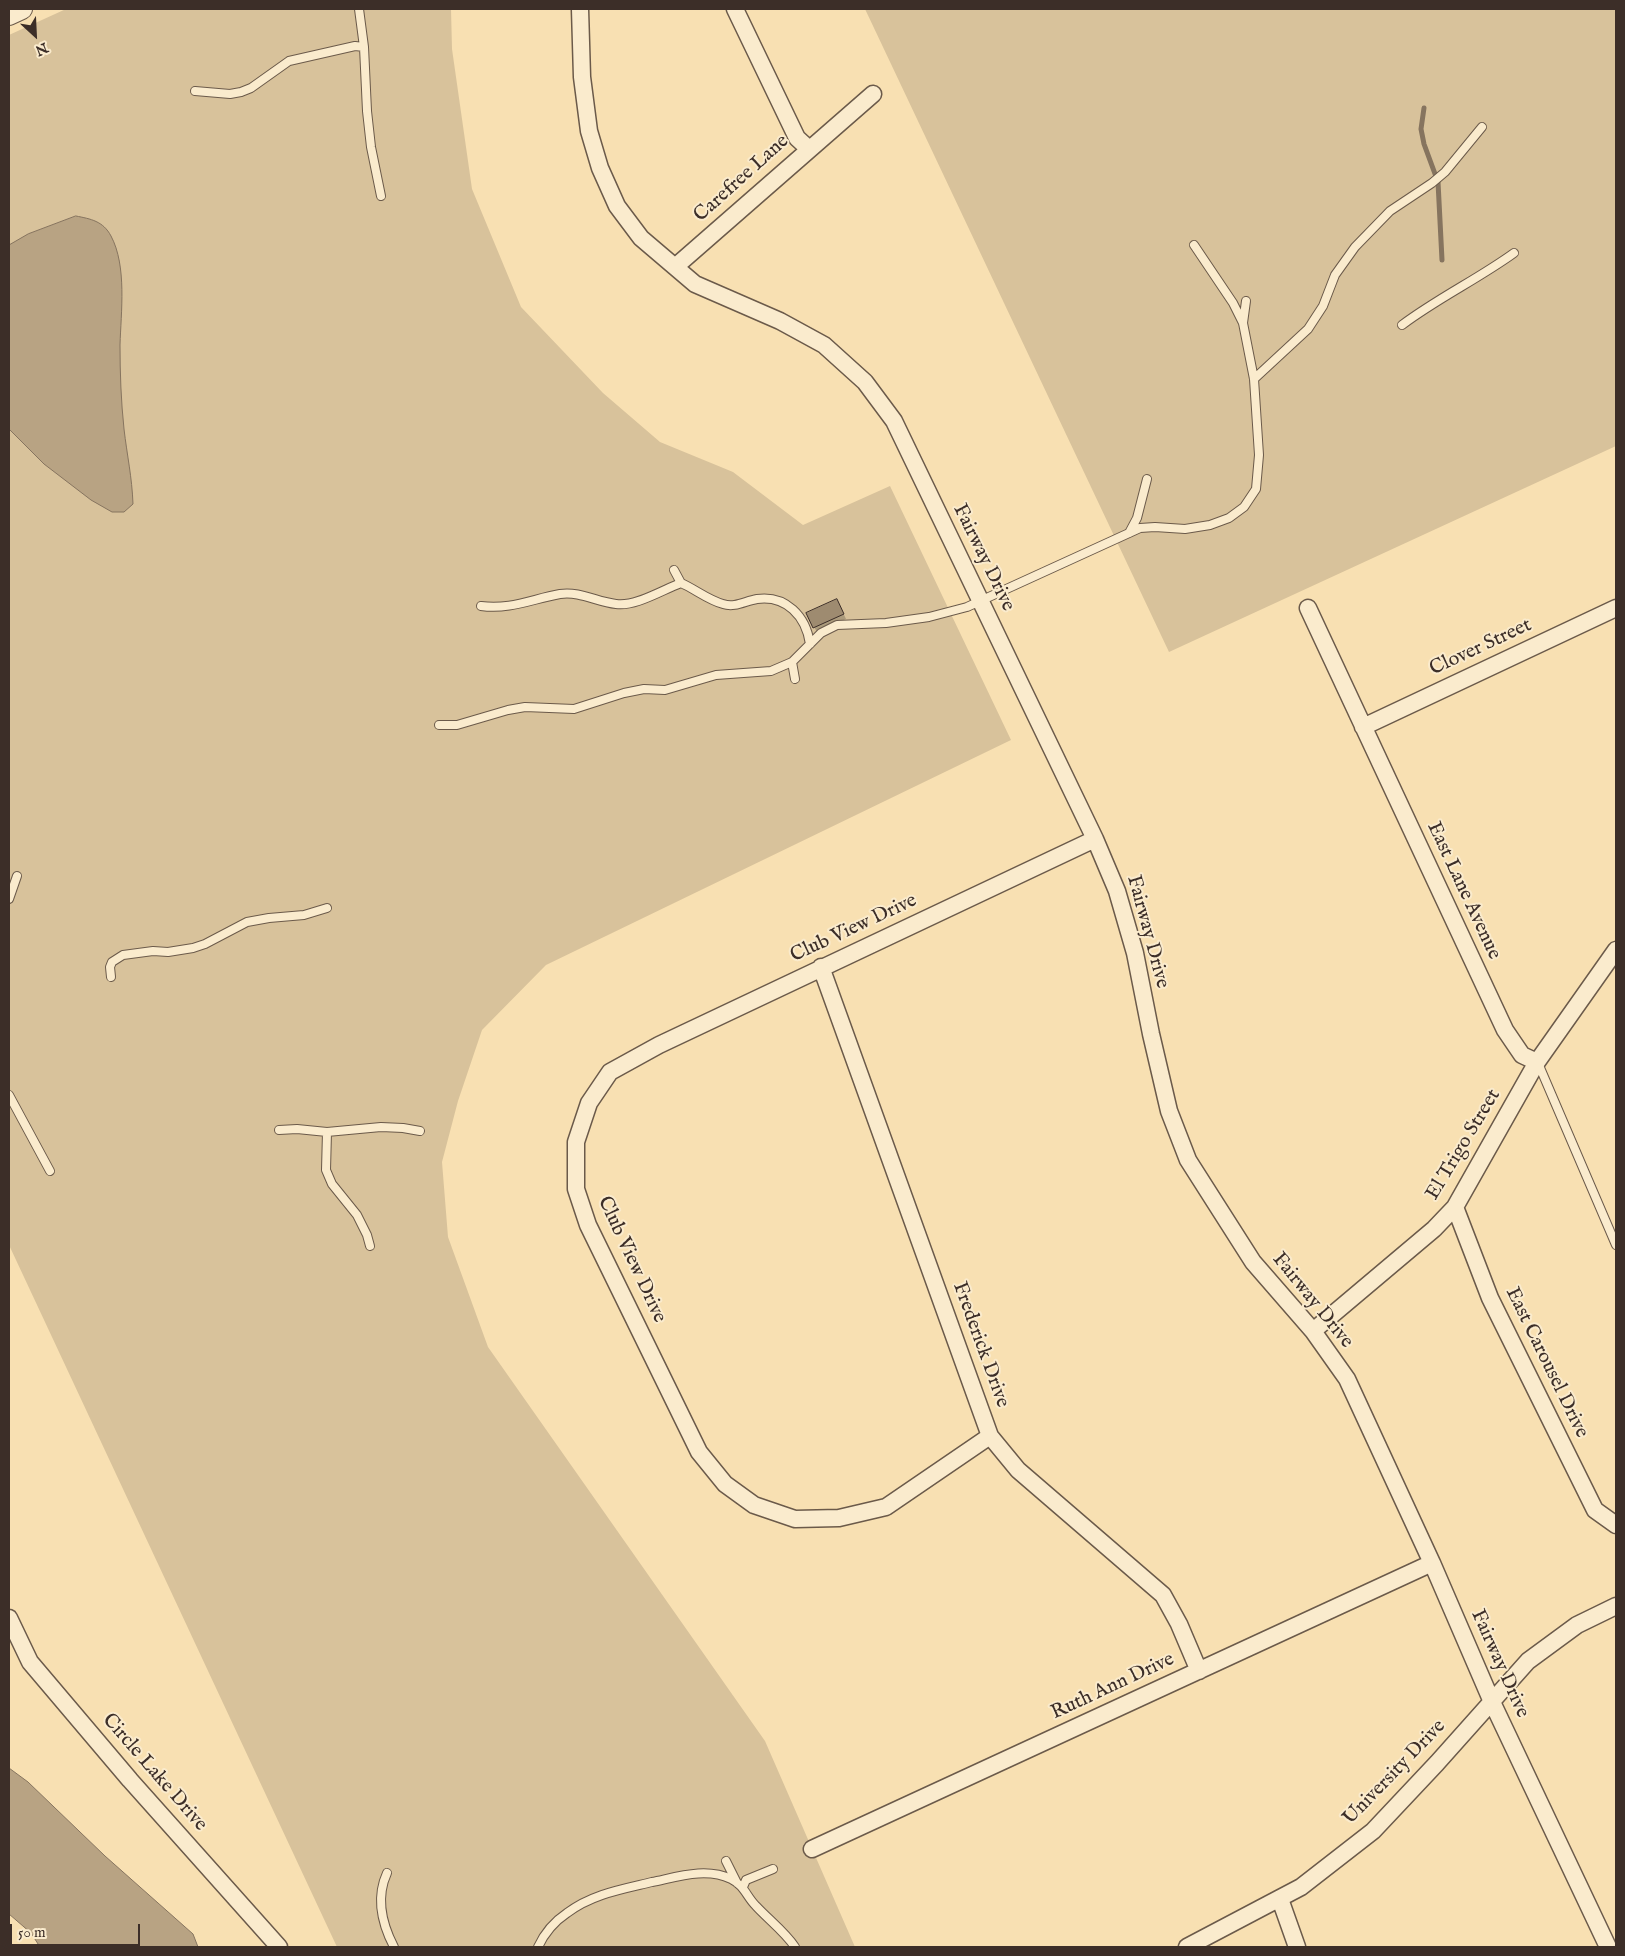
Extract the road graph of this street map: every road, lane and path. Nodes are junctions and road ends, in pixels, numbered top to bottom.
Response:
1 (22, 9) edge
2 (359, 9) edge
3 (580, 9) edge
4 (735, 9) edge
5 (9, 15) edge
6 (364, 47) junction
7 (195, 91) dead end
8 (873, 94) dead end
9 (1482, 127) dead end
10 (809, 149) junction
11 (381, 196) dead end
12 (1194, 245) dead end
13 (1514, 253) dead end
14 (675, 267) junction
15 (1246, 301) dead end
16 (1242, 323) junction
17 (1402, 325) dead end
18 (1254, 379) junction
19 (1147, 479) dead end
20 (1129, 533) junction
21 (674, 570) dead end
22 (680, 583) junction
23 (980, 601) junction
24 (481, 606) dead end
25 (1308, 608) dead end
26 (1616, 608) edge
27 (810, 644) junction
28 (792, 662) junction
29 (795, 679) dead end
30 (439, 725) dead end
31 (1363, 727) junction
32 (1095, 839) junction
33 (17, 876) dead end
34 (9, 899) edge
35 (328, 908) dead end
36 (1616, 950) edge
37 (822, 967) junction
38 (111, 977) dead end
39 (1538, 1062) junction
40 (9, 1094) edge
41 (278, 1130) dead end
42 (420, 1131) dead end
43 (326, 1132) junction
44 (50, 1172) dead end
45 (1455, 1207) junction
46 (1616, 1245) edge
47 (370, 1246) dead end
48 (1313, 1331) junction
49 (990, 1436) junction
50 (1616, 1525) edge
51 (1432, 1563) junction
52 (1616, 1606) edge
53 (9, 1618) edge
54 (1199, 1671) junction
55 (1492, 1702) junction
56 (812, 1849) dead end
57 (726, 1861) dead end
58 (772, 1869) dead end
59 (387, 1873) dead end
60 (740, 1885) junction
61 (1280, 1899) junction
62 (279, 1947) edge
63 (394, 1947) edge
64 (538, 1947) edge
65 (795, 1947) edge
66 (1187, 1947) edge
67 (1297, 1947) edge
68 (1608, 1947) edge

1 - 5 street
2 - 6 lane
3 - 14 street, Fairway Drive
4 - 10 street, Carefree Lane
6 - 7 lane
6 - 11 lane
8 - 10 street
9 - 18 lane
10 - 14 street, Carefree Lane
12 - 16 lane
13 - 17 lane
14 - 23 street, Fairway Drive
15 - 16 lane
16 - 18 lane
18 - 20 lane
19 - 20 lane
20 - 23 lane
21 - 22 lane
22 - 24 lane
22 - 27 lane
23 - 27 lane
23 - 32 street, Fairway Drive
25 - 31 street, East Lane Avenue
26 - 31 street, Clover Street
27 - 28 lane
28 - 29 lane
28 - 30 lane
31 - 39 street, East Lane Avenue
32 - 37 street, Club View Drive
32 - 48 street, Fairway Drive
33 - 34 lane
35 - 38 lane
36 - 39 street, El Trigo Street
37 - 49 street, Frederick Drive
37 - 49 street, Club View Drive
39 - 45 street, El Trigo Street
39 - 46 lane
40 - 44 lane
41 - 43 lane
42 - 43 lane
43 - 47 lane
45 - 48 street, El Trigo Street
45 - 50 street, East Carousel Drive
48 - 51 street, Fairway Drive
49 - 54 street, Frederick Drive
51 - 54 street, Ruth Ann Drive
51 - 55 street, Fairway Drive
52 - 55 street, University Drive
53 - 62 street, Circle Lake Drive
54 - 56 street, Ruth Ann Drive
55 - 61 street, University Drive
55 - 68 street, Fairway Drive
57 - 60 lane
58 - 60 lane
59 - 63 lane
60 - 64 lane
60 - 65 lane
61 - 66 street, University Drive
61 - 67 street

